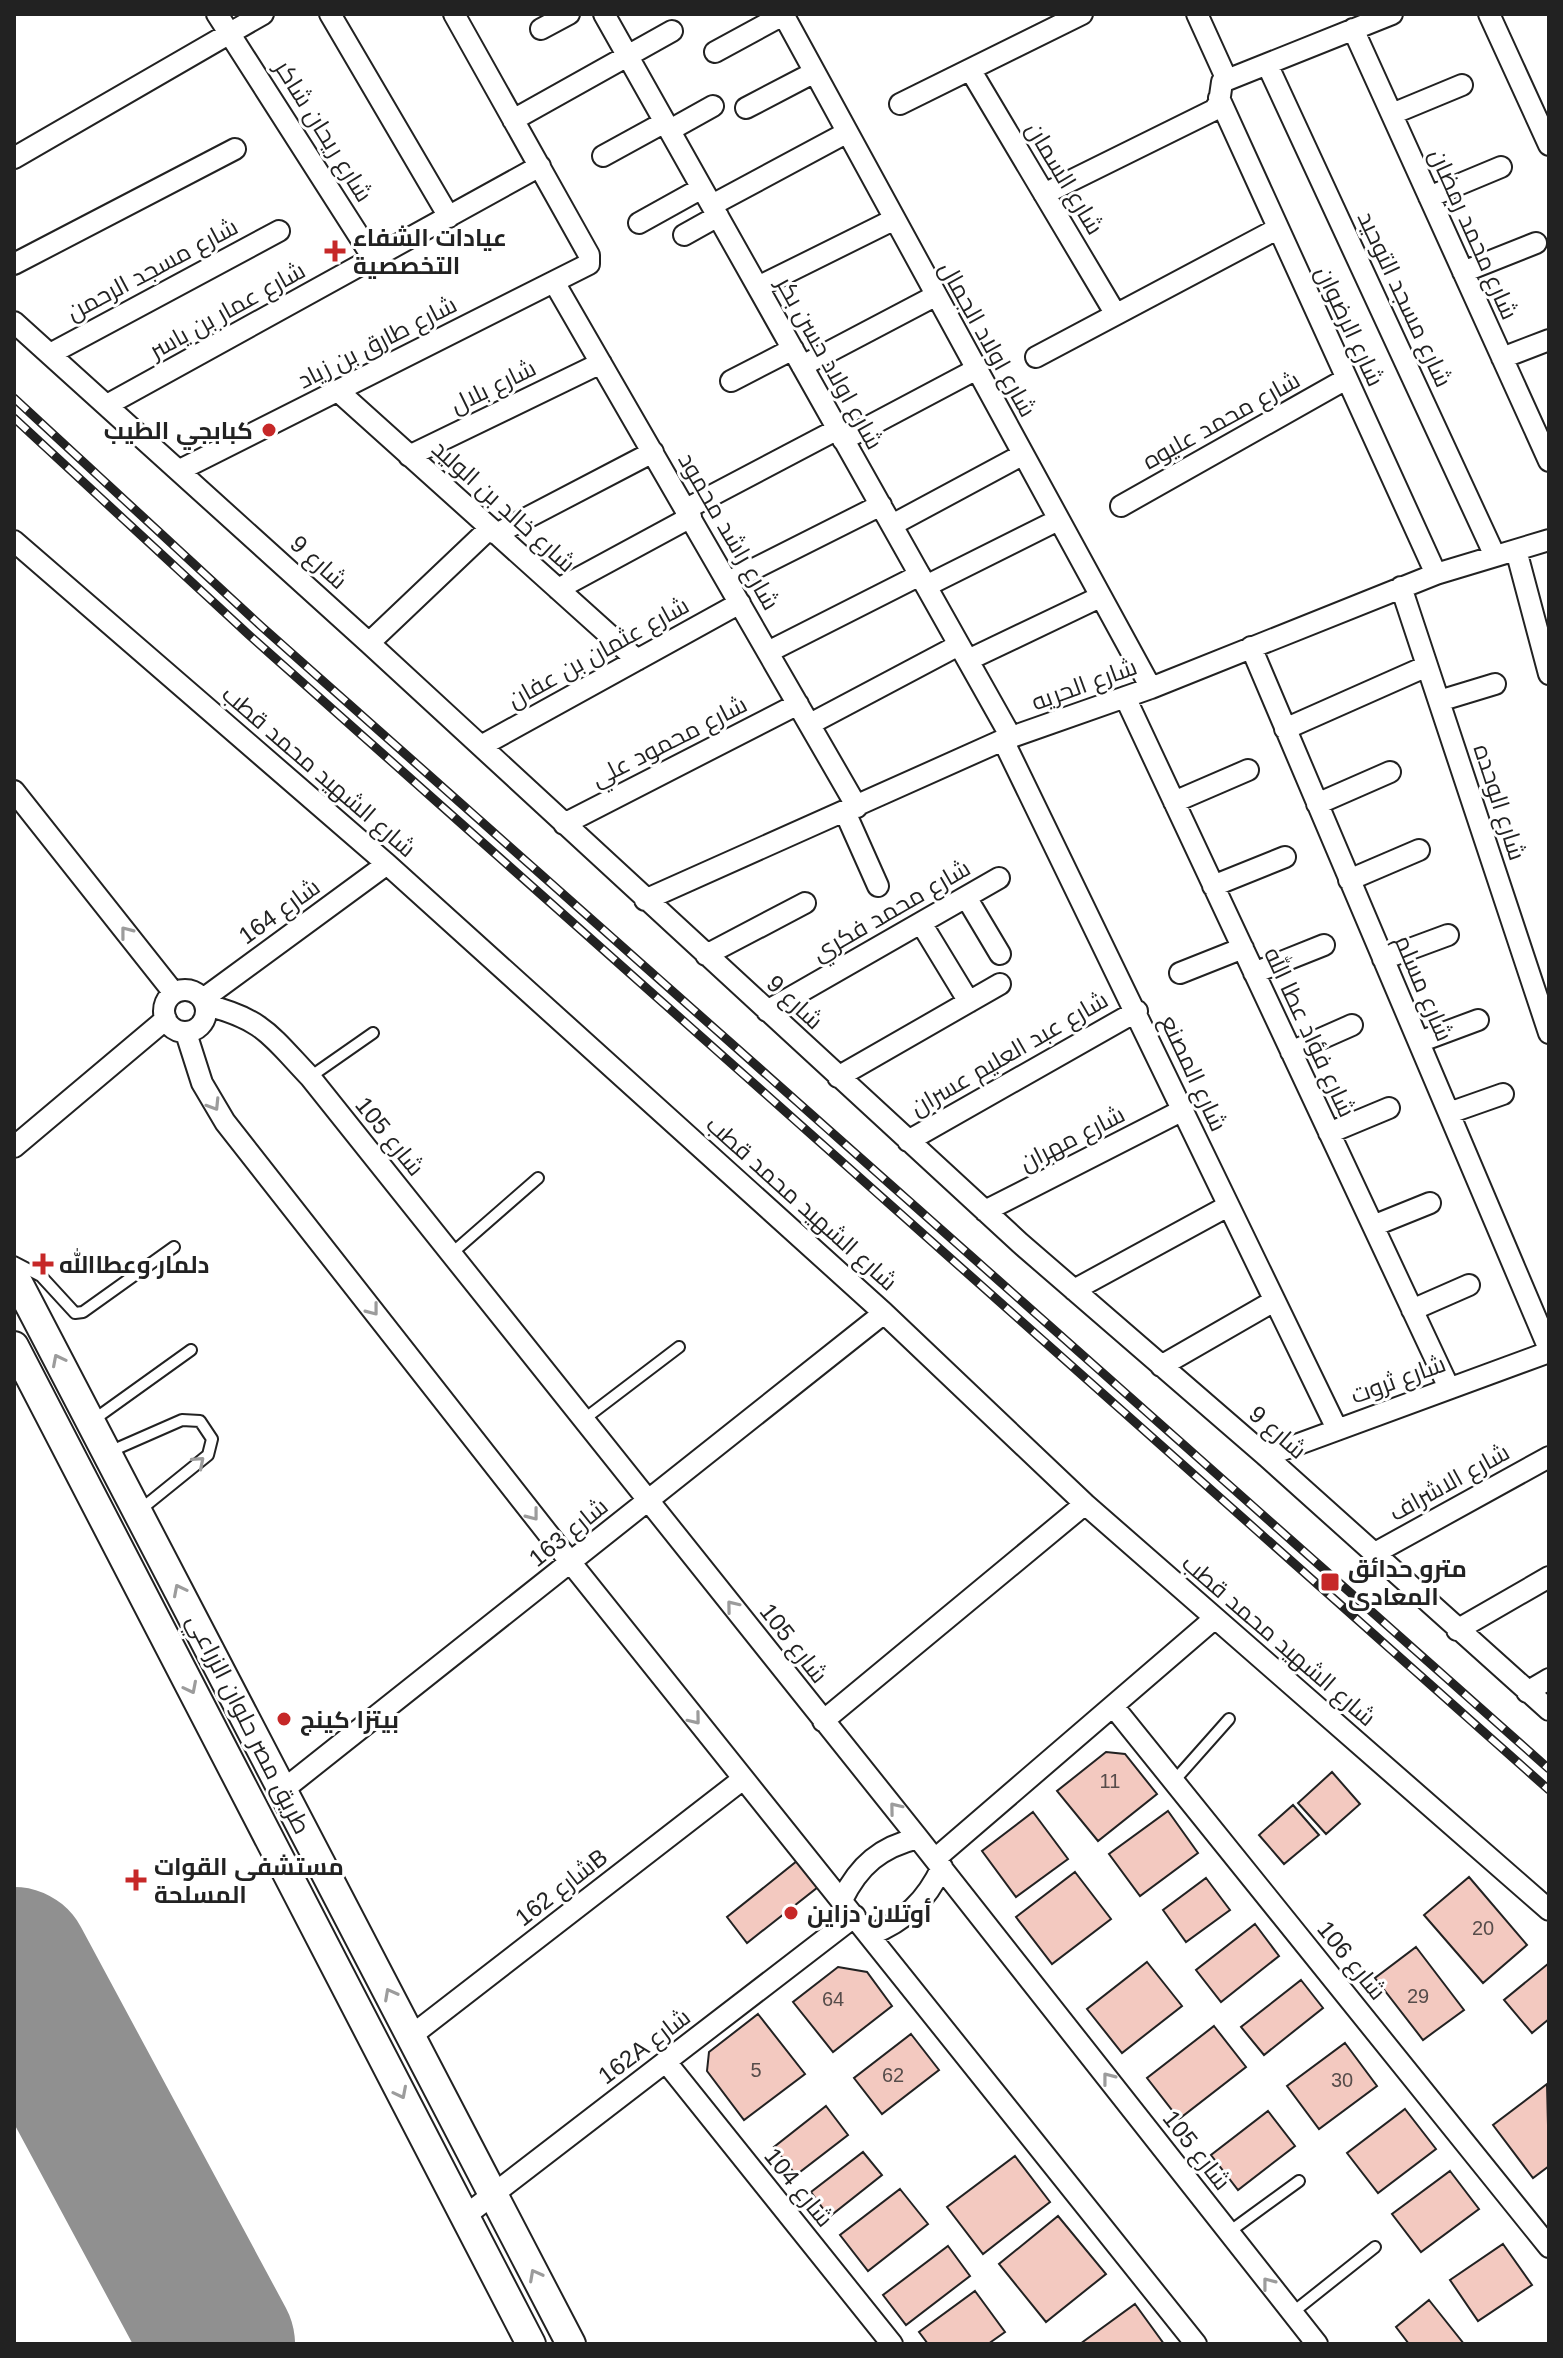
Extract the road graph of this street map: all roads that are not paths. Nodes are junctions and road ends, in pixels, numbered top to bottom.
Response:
1 (217, 14) edge
2 (263, 14) edge
3 (330, 14) edge
4 (454, 14) edge
5 (569, 14) edge
6 (604, 14) edge
7 (783, 14) edge
8 (1082, 14) edge
9 (1197, 14) edge
10 (1392, 14) edge
11 (1489, 14) edge
12 (541, 29) dead end
13 (1353, 29) junction
14 (672, 31) dead end
15 (231, 32) junction
16 (715, 52) dead end
17 (629, 57) junction
18 (1267, 64) junction
19 (971, 71) junction
20 (813, 73) junction
21 (1462, 85) dead end
22 (1223, 89) junction
23 (900, 104) dead end
24 (713, 106) dead end
25 (746, 108) dead end
26 (1392, 114) junction
27 (513, 120) junction
28 (668, 126) junction
29 (846, 133) junction
30 (1549, 145) edge
31 (235, 149) dead end
32 (603, 156) dead end
33 (14, 158) edge
34 (540, 166) junction
35 (1501, 167) dead end
36 (1044, 194) junction
37 (1429, 197) junction
38 (711, 203) junction
39 (449, 217) junction
40 (893, 220) junction
41 (639, 223) dead end
42 (1277, 229) junction
43 (279, 231) dead end
44 (684, 235) dead end
45 (1536, 243) dead end
46 (373, 258) junction
47 (14, 264) edge
48 (1463, 272) junction
49 (554, 282) junction
50 (758, 287) junction
51 (935, 296) junction
52 (1115, 313) junction
53 (14, 322) edge
54 (1549, 340) edge
55 (50, 354) junction
56 (1036, 357) dead end
57 (798, 358) junction
58 (1502, 358) junction
59 (601, 363) junction
60 (975, 370) junction
61 (1346, 379) junction
62 (731, 381) dead end
63 (338, 391) junction
64 (107, 405) junction
65 (1543, 433) edge
66 (841, 434) junction
67 (653, 452) junction
68 (1022, 455) junction
69 (409, 456) junction
70 (1549, 461) edge
71 (180, 470) junction
72 (881, 505) junction
73 (1121, 506) dead end
74 (688, 513) junction
75 (1058, 520) junction
76 (892, 525) junction
77 (492, 531) junction
78 (1549, 540) edge
79 (14, 541) edge
80 (1516, 550) junction
81 (1495, 556) junction
82 (1436, 574) junction
83 (923, 581) junction
84 (728, 582) junction
85 (1401, 587) junction
86 (558, 589) junction
87 (1100, 597) junction
88 (740, 603) junction
89 (369, 643) junction
90 (1251, 647) junction
91 (768, 652) junction
92 (963, 653) junction
93 (637, 660) junction
94 (1427, 666) junction
95 (1548, 668) edge
96 (1495, 684) dead end
97 (1151, 688) junction
98 (1125, 697) junction
99 (1439, 701) junction
100 (798, 704) junction
101 (810, 724) junction
102 (1285, 729) junction
103 (1007, 739) junction
104 (481, 746) junction
105 (1248, 770) dead end
106 (1390, 772) dead end
107 (14, 791) edge
108 (1174, 802) junction
109 (1317, 804) junction
110 (851, 809) junction
111 (564, 824) junction
112 (1419, 850) dead end
113 (1285, 857) dead end
114 (387, 864) junction
115 (999, 878) dead end
116 (1349, 880) junction
117 (878, 886) dead end
118 (1213, 886) junction
119 (966, 897) junction
120 (645, 900) junction
121 (805, 903) dead end
122 (921, 923) junction
123 (1448, 935) dead end
124 (1324, 945) dead end
125 (1243, 948) junction
126 (1000, 954) dead end
127 (706, 955) junction
128 (1383, 959) junction
129 (1180, 973) dead end
130 (1254, 973) junction
131 (1000, 984) dead end
132 (174, 993) junction
133 (204, 1002) junction
134 (969, 1002) junction
135 (767, 1011) junction
136 (1137, 1011) junction
137 (166, 1019) junction
138 (1478, 1020) dead end
139 (1352, 1025) dead end
140 (186, 1033) junction
141 (373, 1033) dead end
142 (1549, 1033) edge
143 (1419, 1042) junction
144 (1291, 1052) junction
145 (310, 1077) junction
146 (838, 1077) junction
147 (1503, 1094) dead end
148 (1389, 1108) dead end
149 (1183, 1110) junction
150 (1449, 1113) junction
151 (1329, 1133) junction
152 (908, 1141) junction
153 (14, 1147) edge
154 (538, 1178) dead end
155 (1430, 1203) dead end
156 (1228, 1206) junction
157 (985, 1211) junction
158 (1373, 1226) junction
159 (174, 1247) dead end
160 (451, 1254) junction
161 (14, 1262) edge
162 (14, 1275) edge
163 (1469, 1285) dead end
164 (1074, 1290) junction
165 (1274, 1301) junction
166 (1412, 1310) junction
167 (884, 1313) junction
168 (14, 1346) edge
169 (679, 1347) dead end
170 (191, 1350) dead end
171 (1549, 1350) edge
172 (1161, 1366) junction
173 (1449, 1388) junction
174 (583, 1420) junction
175 (90, 1423) junction
176 (1337, 1429) junction
177 (107, 1453) junction
178 (1266, 1456) junction
179 (1549, 1457) edge
180 (77, 1467) junction
181 (648, 1502) junction
182 (1085, 1504) junction
183 (139, 1512) junction
184 (111, 1534) junction
185 (1375, 1553) junction
186 (571, 1563) junction
187 (1549, 1577) edge
188 (1215, 1618) junction
189 (1457, 1630) junction
190 (1549, 1679) edge
191 (1527, 1692) junction
192 (1113, 1706) junction
193 (1549, 1710) edge
194 (1229, 1719) dead end
195 (823, 1721) junction
196 (743, 1779) junction
197 (1174, 1781) junction
198 (283, 1790) junction
199 (918, 1838) junction
200 (938, 1863) junction
201 (842, 1900) junction
202 (1549, 1910) edge
203 (855, 1916) junction
204 (870, 1935) junction
205 (411, 2036) junction
206 (666, 2062) junction
207 (1299, 2181) dead end
208 (492, 2195) junction
209 (465, 2216) junction
210 (1229, 2232) junction
211 (1375, 2247) dead end
212 (1549, 2247) edge
213 (1292, 2313) junction
214 (531, 2344) edge
215 (571, 2344) edge
216 (892, 2344) edge
217 (1196, 2344) edge
218 (1317, 2344) edge

1 - 15 street, شارع ريحان شاكر
2 - 15 street
3 - 39 street
4 - 27 street
5 - 12 street
6 - 17 street, شارع اولاد حسن بكر
7 - 16 street
7 - 20 street, شارع اولاد الجمال
8 - 19 street
9 - 22 street, شارع الرضوان
10 - 13 street
11 - 30 street
13 - 18 street
13 - 26 street, شارع محمد رمضان
14 - 17 street
15 - 33 street
15 - 46 street, شارع ريحان شاكر
17 - 27 street
17 - 28 street, شارع اولاد حسن بكر
18 - 22 street
18 - 81 street, شارع مسجد التوحيد
19 - 23 street
19 - 36 street, شارع السمان
20 - 25 street
20 - 29 street, شارع اولاد الجمال
21 - 26 street
22 - 36 street
22 - 42 street, شارع الرضوان
24 - 28 street
26 - 37 street, شارع محمد رمضان
27 - 34 street
28 - 32 street
28 - 38 street, شارع اولاد حسن بكر
29 - 38 street
29 - 40 street, شارع اولاد الجمال
31 - 47 street
34 - 39 street, شارع عمار بن ياسر
34 - 49 street, شارع طارق بن زياد
35 - 37 street
36 - 52 street, شارع السمان
37 - 48 street, شارع محمد رمضان
38 - 41 street
38 - 44 street
38 - 50 street, شارع اولاد حسن بكر
39 - 46 street, شارع عمار بن ياسر
40 - 50 street
40 - 51 street, شارع اولاد الجمال
42 - 52 street
42 - 61 street, شارع الرضوان
43 - 55 street, شارع مسجد الرحمن
45 - 48 street
46 - 64 street, شارع عمار بن ياسر
48 - 58 street, شارع محمد رمضان
49 - 59 street, شارع راشد محمود
49 - 63 street, شارع طارق بن زياد
50 - 57 street, شارع اولاد حسن بكر
51 - 57 street
51 - 60 street, شارع اولاد الجمال
52 - 56 street
53 - 55 street, شارع 9
54 - 58 street
55 - 64 street, شارع 9
57 - 62 street
57 - 66 street, شارع اولاد حسن بكر
58 - 65 street, شارع محمد رمضان
59 - 67 street, شارع راشد محمود
59 - 69 street, شارع بلال
60 - 66 street
60 - 68 street, شارع اولاد الجمال
61 - 73 street, شارع محمد عليوه
61 - 82 street, شارع الرضوان
63 - 69 street, شارع خالد بن الوليد
63 - 71 street, شارع طارق بن زياد
64 - 71 street, شارع 9
65 - 70 street, شارع محمد رمضان
66 - 72 street, شارع اولاد حسن بكر
66 - 74 street
67 - 74 street, شارع راشد محمود
67 - 77 street
68 - 75 street, شارع اولاد الجمال
68 - 76 street
69 - 77 street, شارع خالد بن الوليد
71 - 89 street, شارع 9
72 - 76 street, شارع اولاد حسن بكر
72 - 84 street
74 - 84 street, شارع راشد محمود
74 - 86 street
75 - 83 street
75 - 87 street, شارع اولاد الجمال
76 - 83 street, شارع اولاد حسن بكر
77 - 86 street, شارع خالد بن الوليد
77 - 89 street
78 - 80 street, شارع الحريه
79 - 114 street, شارع الشهيد محمد قطب
80 - 81 street, شارع الحريه
80 - 95 street
81 - 82 street, شارع الحريه
82 - 85 street, شارع الحريه
83 - 91 street
83 - 92 street, شارع اولاد حسن بكر
84 - 88 street, شارع راشد محمود
85 - 90 street, شارع الحريه
85 - 94 street, شارع الوحده
86 - 93 street, شارع خالد بن الوليد
87 - 92 street
87 - 97 street, شارع اولاد الجمال
88 - 91 street, شارع راشد محمود
88 - 93 street, شارع عثمان بن عفان
89 - 104 street, شارع 9
90 - 97 street, شارع الحريه
90 - 102 street, شارع مسلم
91 - 100 street, شارع راشد محمود
92 - 101 street
92 - 103 street, شارع اولاد حسن بكر
93 - 104 street, شارع عثمان بن عفان
94 - 99 street, شارع الوحده
94 - 102 street
96 - 99 street
97 - 98 street, شارع الحريه
98 - 103 street, شارع الحريه
98 - 108 street, شارع فؤاد عطا الله
99 - 142 street, شارع الوحده
100 - 101 street, شارع راشد محمود
100 - 111 street, شارع محمود علي
101 - 110 street, شارع راشد محمود
102 - 109 street, شارع مسلم
103 - 110 street, شارع الحريه
103 - 136 street, شارع المصنع
104 - 111 street, شارع 9
105 - 108 street
106 - 109 street
132 -> 107 street
108 - 118 street, شارع فؤاد عطا الله
109 - 116 street, شارع مسلم
110 - 117 street, شارع راشد محمود
110 - 120 street, شارع الحريه
111 - 120 street, شارع 9
112 - 116 street
113 - 118 street
114 - 133 street, شارع 164
114 - 167 street, شارع الشهيد محمد قطب
115 - 119 street, شارع محمد فكري
116 - 128 street, شارع مسلم
118 - 125 street, شارع فؤاد عطا الله
119 - 122 street, شارع محمد فكري
119 - 126 street
120 - 127 street, شارع 9
121 - 127 street
122 - 134 street
122 - 135 street, شارع محمد فكري
123 - 128 street
124 - 130 street
125 - 129 street
125 - 130 street, شارع فؤاد عطا الله
127 - 135 street, شارع 9
128 - 143 street, شارع مسلم
130 - 144 street, شارع فؤاد عطا الله
131 - 134 street
132 - 133 street
132 - 137 street
133 - 140 street
133 - 145 street, شارع 105
134 - 146 street
135 - 146 street, شارع 9
136 - 149 street, شارع المصنع
136 - 152 street, شارع عبد العليم عسران
137 - 140 street
137 - 153 street
138 - 143 street
139 - 144 street
140 -> 186 street
141 - 145 lane
143 - 150 street, شارع مسلم
144 - 151 street, شارع فؤاد عطا الله
145 - 160 street, شارع 105
146 - 152 street, شارع 9
147 - 150 street
148 - 151 street
149 - 156 street, شارع المصنع
149 - 157 street, شارع مهران
150 - 171 street, شارع مسلم
151 - 158 street, شارع فؤاد عطا الله
152 - 157 street, شارع 9
154 - 160 lane
155 - 158 street
156 - 164 street
156 - 165 street, شارع المصنع
157 - 164 street, شارع 9
158 - 166 street, شارع فؤاد عطا الله
159 - 161 lane
160 - 174 street, شارع 105
175 -> 162 main road, طريق مصر حلوان الزراعي
163 - 166 street
164 - 172 street, شارع 9
165 - 172 street
165 - 176 street, شارع المصنع
166 - 173 street, شارع فؤاد عطا الله
167 - 181 street, شارع 163
167 - 182 street, شارع الشهيد محمد قطب
168 - 180 main road, طريق مصر حلوان الزراعي
169 - 174 lane
170 - 175 lane
171 - 173 street, شارع ثروت
172 - 178 street, شارع 9
173 - 176 street, شارع ثروت
174 - 181 street, شارع 105
175 - 177 main road, طريق مصر حلوان الزراعي
176 - 178 street, شارع ثروت
177 - 180 main road
177 - 183 main road, طريق مصر حلوان الزراعي
183 -> 177 lane
178 - 185 street, شارع 9
179 - 185 street, شارع الاشراف
180 - 184 main road, طريق مصر حلوان الزراعي
181 - 186 street, شارع 163
195 -> 181 street, شارع 105
182 - 188 street, شارع الشهيد محمد قطب
182 - 195 street
183 - 184 main road
198 -> 183 main road, طريق مصر حلوان الزراعي
184 -> 209 main road, طريق مصر حلوان الزراعي
185 - 189 street, شارع 9
186 -> 196 street
186 - 198 street, شارع 163
187 - 189 street
188 - 192 street
188 - 202 street, شارع الشهيد محمد قطب
189 - 191 street, شارع 9
190 - 191 street
191 - 193 street, شارع 9
192 - 197 street, شارع 106
192 - 200 street
194 - 197 lane
199 -> 195 street, شارع 105
196 - 201 street
196 - 205 street, شارع 162B
197 - 212 street, شارع 106
205 -> 198 main road, طريق مصر حلوان الزراعي
199 - 200 street, شارع 105
199 - 201 street
200 - 204 street
210 -> 200 street, شارع 105
201 - 203 street
203 - 204 street
203 - 206 street, 162A شارع
204 - 217 street
205 - 208 main road, طريق مصر حلوان الزراعي
206 - 208 street, 162A شارع
206 - 216 street, شارع 104
207 - 210 lane
208 - 209 street, 162A شارع
215 -> 208 main road, طريق مصر حلوان الزراعي
209 - 214 main road, طريق مصر حلوان الزراعي
213 -> 210 street, شارع 105
211 - 213 lane
213 - 218 street, شارع 105

